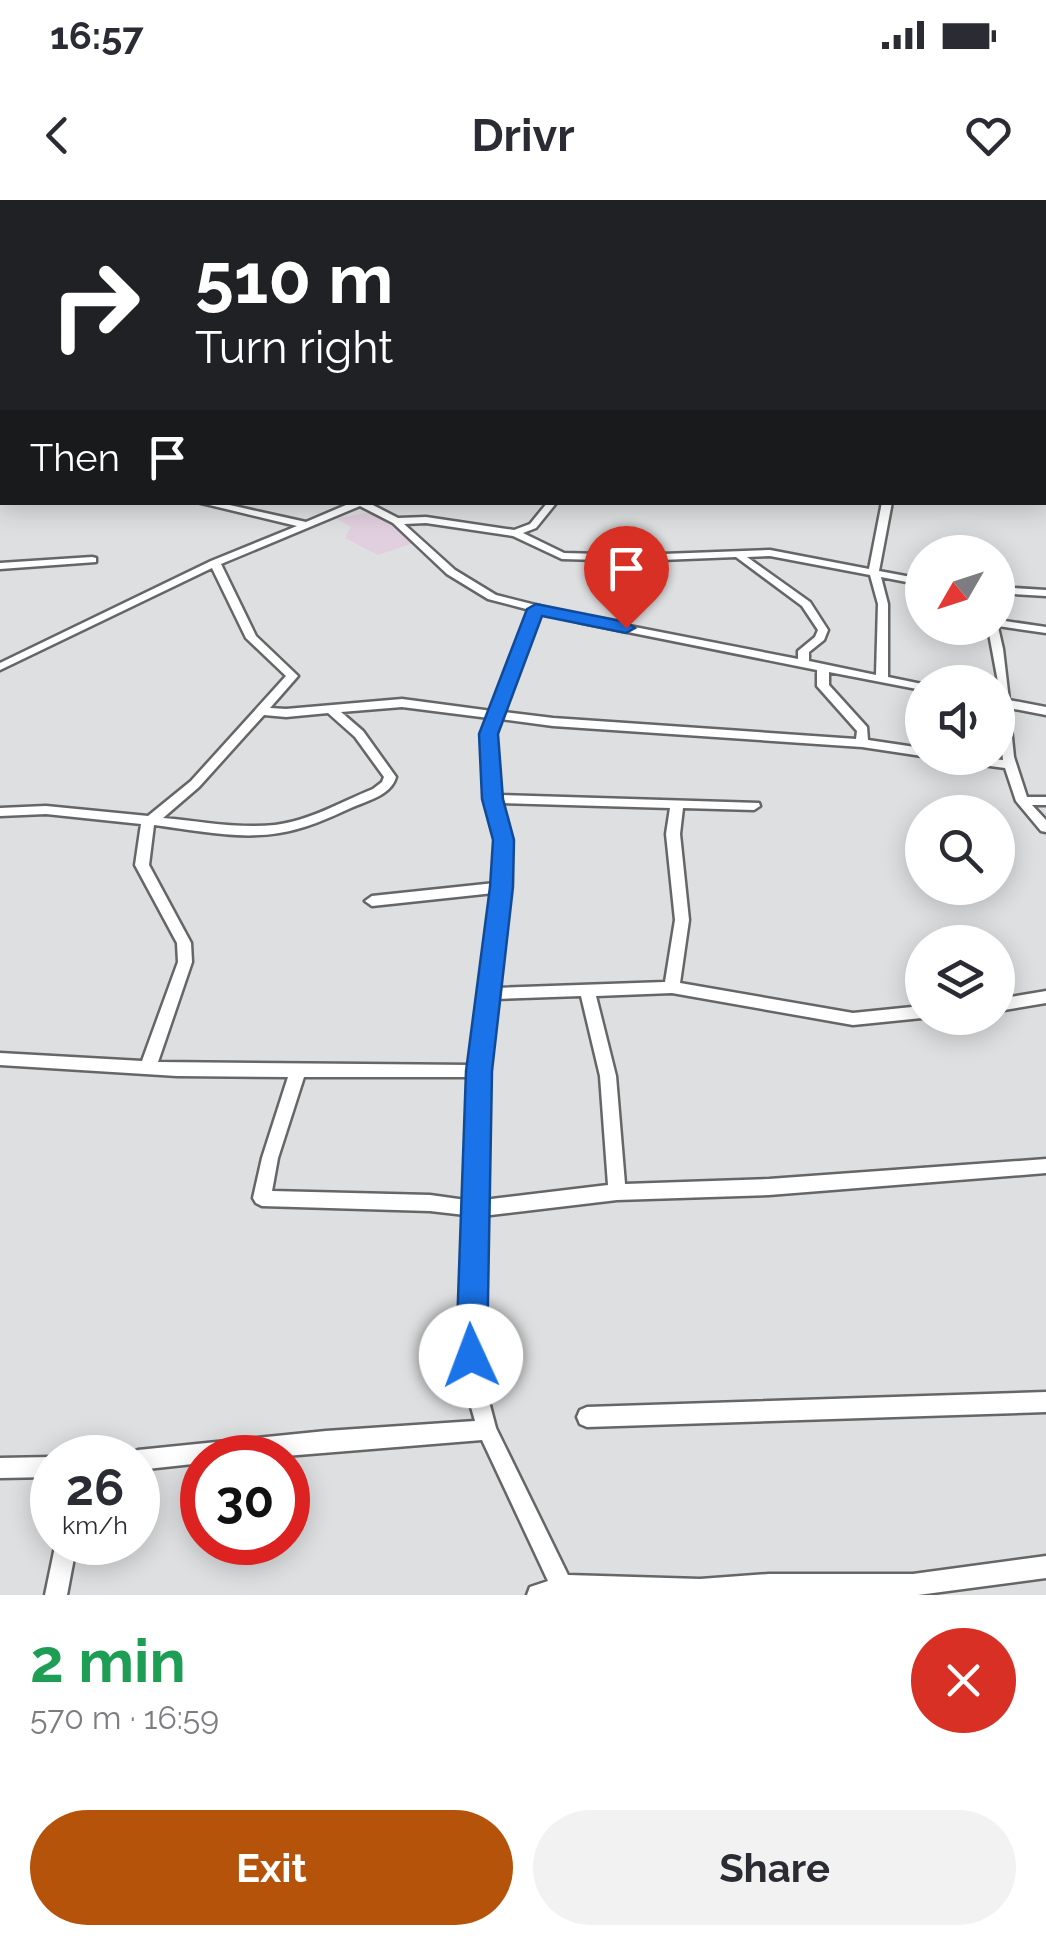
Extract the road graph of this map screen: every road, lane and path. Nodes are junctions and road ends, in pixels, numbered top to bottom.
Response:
1 (215, 505) edge
2 (356, 505) edge
3 (366, 505) edge
4 (550, 505) edge
5 (886, 505) edge
6 (396, 521) junction
7 (303, 524) junction
8 (514, 533) junction
9 (737, 553) junction
10 (92, 560) dead end
11 (215, 563) junction
12 (0, 566) edge
13 (874, 571) junction
14 (905, 578) edge
15 (1015, 591) edge
16 (1046, 593) edge
17 (536, 609) junction
18 (1015, 627) edge
19 (1046, 630) edge
20 (803, 664) junction
21 (0, 666) edge
22 (823, 668) junction
23 (882, 679) junction
24 (905, 684) edge
25 (1015, 705) edge
26 (332, 710) junction
27 (260, 711) junction
28 (1046, 711) edge
29 (495, 715) junction
30 (862, 742) junction
31 (905, 749) edge
32 (1013, 775) edge
33 (492, 799) junction
34 (1022, 801) junction
35 (1046, 802) edge
36 (676, 804) junction
37 (754, 806) dead end
38 (0, 812) edge
39 (148, 823) junction
40 (1046, 828) edge
41 (502, 887) junction
42 (372, 902) dead end
43 (672, 988) junction
44 (587, 990) junction
45 (487, 994) junction
46 (1046, 997) edge
47 (1015, 1002) edge
48 (905, 1014) edge
49 (0, 1059) edge
50 (148, 1068) junction
51 (298, 1070) junction
52 (479, 1071) junction
53 (1046, 1166) edge
54 (617, 1192) junction
55 (474, 1209) junction
56 (1046, 1402) edge
57 (587, 1416) dead end
58 (487, 1430) junction
59 (160, 1458) edge
60 (0, 1468) edge
61 (30, 1468) edge
62 (63, 1565) edge
63 (1046, 1567) edge
64 (909, 1590) edge
65 (564, 1591) edge
66 (56, 1595) edge
67 (538, 1595) edge

1 - 7 street
2 - 7 street
3 - 6 street
4 - 8 street
5 - 13 street
6 - 8 street
6 - 17 street
7 - 11 street
8 - 9 street
9 - 13 street
9 - 20 street
10 - 12 street
11 - 21 street
11 - 27 street
13 - 14 street
13 - 23 street
15 - 16 street
17 - 20 street
17 - 29 street
18 - 19 street
20 - 22 street
22 - 23 street
22 - 30 street
23 - 24 street
25 - 28 street
26 - 27 street
26 - 29 street
26 - 39 street
27 - 39 street
29 - 30 street
29 - 33 street
30 - 31 street
32 - 34 street
33 - 36 street
33 - 41 street
34 - 35 street
34 - 40 street
36 - 37 street
36 - 43 street
38 - 39 street
39 - 50 street
41 - 42 street
41 - 45 street
43 - 44 street
43 - 48 street
44 - 45 street
44 - 54 street
45 - 52 street
46 - 47 street
49 - 50 street
50 - 51 street
51 - 52 street
51 - 55 street
52 - 55 street
53 - 54 street
54 - 55 street
55 - 58 street
56 - 57 street
58 - 59 street
58 - 65 street
60 - 61 street
62 - 66 street
63 - 64 street
64 - 65 street
65 - 67 street

